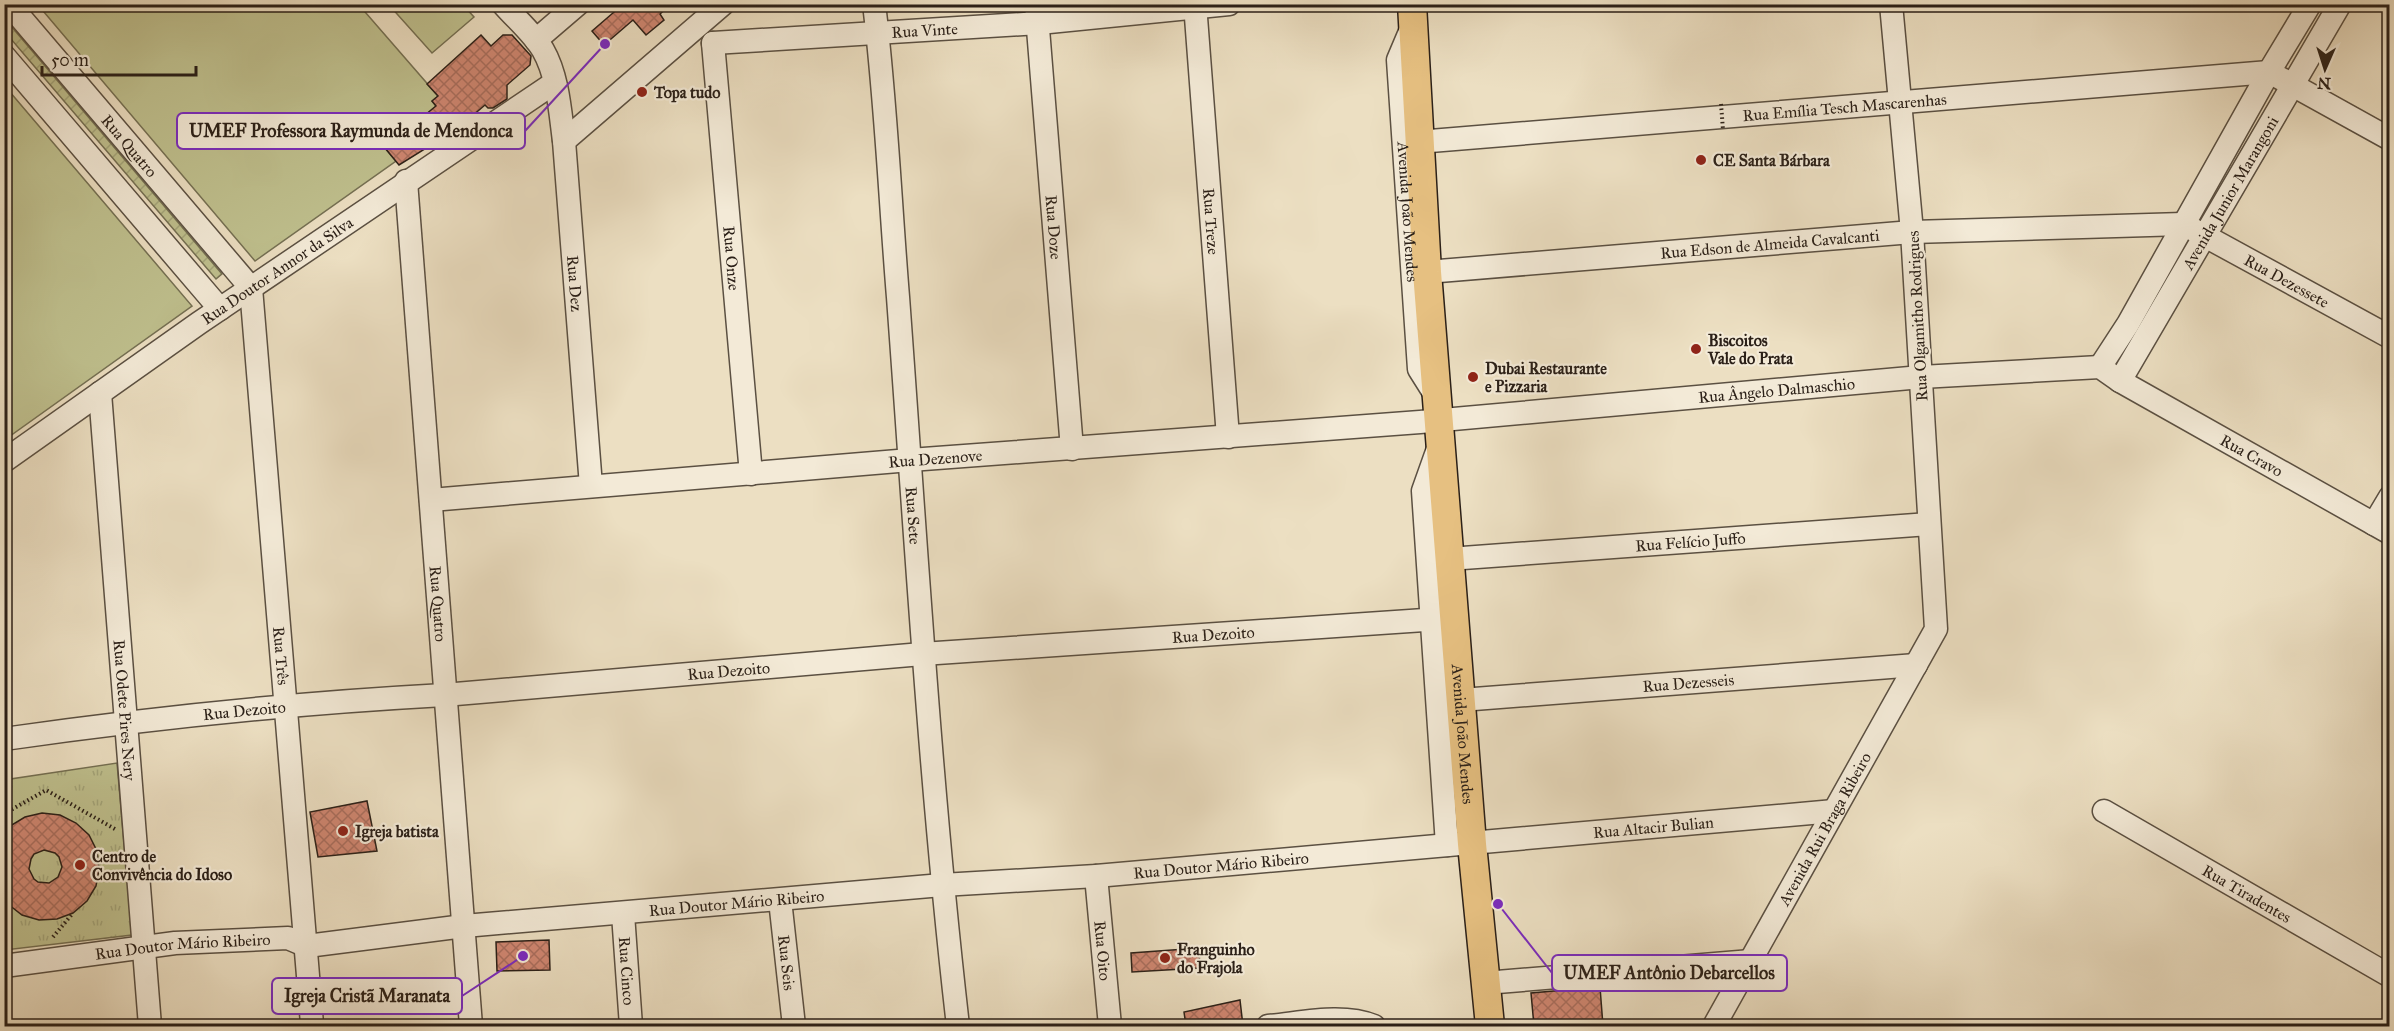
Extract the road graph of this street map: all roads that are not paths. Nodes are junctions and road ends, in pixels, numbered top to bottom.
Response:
1 (9, 4) edge
2 (503, 4) edge
3 (578, 4) edge
4 (723, 4) edge
5 (874, 4) edge
6 (1229, 4) edge
7 (1891, 4) edge
8 (2310, 4) edge
9 (2340, 4) edge
10 (1195, 6) edge
11 (1037, 14) edge
12 (1413, 14) edge
13 (697, 26) junction
14 (878, 32) junction
15 (536, 40) junction
16 (713, 43) junction
17 (4, 56) edge
18 (2269, 72) junction
19 (554, 83) junction
20 (2294, 84) junction
21 (1900, 101) junction
22 (2390, 139) edge
23 (564, 141) junction
24 (1418, 142) junction
25 (406, 182) junction
26 (2183, 224) junction
27 (1912, 232) junction
28 (2205, 236) junction
29 (1427, 272) junction
30 (251, 288) junction
31 (220, 309) junction
32 (2390, 337) edge
33 (2111, 375) junction
34 (1921, 377) junction
35 (100, 393) junction
36 (1439, 420) junction
37 (1228, 437) junction
38 (1072, 449) junction
39 (5, 459) edge
40 (910, 460) junction
41 (751, 474) junction
42 (591, 486) junction
43 (2390, 497) edge
44 (431, 500) junction
45 (1929, 524) junction
46 (2382, 529) edge
47 (1449, 559) junction
48 (1443, 619) junction
49 (1936, 629) joint
50 (922, 654) junction
51 (1916, 665) junction
52 (444, 695) junction
53 (1461, 700) junction
54 (286, 707) junction
55 (125, 722) junction
56 (4, 739) edge
57 (2104, 811) dead end
58 (1834, 812) junction
59 (1460, 845) junction
60 (1096, 876) junction
61 (942, 885) junction
62 (780, 900) junction
63 (623, 914) junction
64 (464, 926) junction
65 (307, 946) junction
66 (142, 947) junction
67 (1751, 961) junction
68 (4, 966) edge
69 (2390, 976) edge
70 (1485, 983) junction
71 (312, 1024) dead end
72 (150, 1026) edge
73 (471, 1026) edge
74 (631, 1026) edge
75 (794, 1026) edge
76 (958, 1026) edge
77 (1110, 1026) edge
78 (1268, 1026) edge
79 (1374, 1026) edge
80 (1490, 1026) edge
81 (1714, 1026) edge

1 - 30 street, Rua Quatro
2 - 15 street, Rua Dez
3 - 15 street
4 - 13 street
5 - 14 street, Rua Sete
6 - 10 street, Rua Vinte
7 - 21 street, Rua Olgamitho Rodrigues
8 - 18 street, Avenida Junior Marangoni
9 - 20 street, Avenida Junior Marangoni
10 - 11 street, Rua Vinte
10 - 37 street, Rua Treze
11 - 14 street, Rua Vinte
11 - 38 street, Rua Doze
12 - 24 main road, Avenida João Mendes
12 - 36 street, Avenida João Mendes
13 - 16 street
13 - 23 street
14 - 16 street, Rua Vinte
14 - 40 street, Rua Sete
15 - 19 street, Rua Dez
16 - 41 street, Rua Onze
17 - 31 street
18 - 20 street
18 - 21 street, Rua Emília Tesch Mascarenhas
18 - 26 street, Avenida Junior Marangoni
19 - 23 street, Rua Dez
19 - 25 street, Rua Doutor Annor da Silva
20 - 22 street
20 - 28 street, Avenida Junior Marangoni
21 - 24 street, Rua Emília Tesch Mascarenhas
21 - 27 street, Rua Olgamitho Rodrigues
23 - 42 street, Rua Dez
24 - 29 main road, Avenida João Mendes
25 - 30 street, Rua Doutor Annor da Silva
25 - 44 street, Rua Quatro
26 - 27 street, Rua Edson de Almeida Cavalcanti
26 - 28 street, Rua Dezessete
26 - 33 street, Avenida Junior Marangoni
27 - 29 street, Rua Edson de Almeida Cavalcanti
27 - 34 street, Rua Olgamitho Rodrigues
28 - 32 street, Rua Dezessete
28 - 33 street, Avenida Junior Marangoni
29 - 36 main road, Avenida João Mendes
30 - 31 street, Rua Doutor Annor da Silva
30 - 54 street, Rua Três
31 - 35 street, Rua Doutor Annor da Silva
33 - 34 street, Rua Ângelo Dalmaschio
33 - 46 street, Rua Cravo
34 - 36 street, Rua Ângelo Dalmaschio
34 - 45 street, Rua Olgamitho Rodrigues
35 - 39 street, Rua Doutor Annor da Silva
35 - 55 street, Rua Odete Pires Nery
36 - 37 street, Rua Dezenove
36 - 47 main road, Avenida João Mendes
36 - 48 street, Avenida João Mendes
37 - 38 street, Rua Dezenove
38 - 40 street, Rua Dezenove
40 - 41 street, Rua Dezenove
40 - 50 street, Rua Sete
41 - 42 street, Rua Dezenove
42 - 44 street, Rua Dezenove
43 - 46 street
44 - 52 street, Rua Quatro
45 - 47 street, Rua Felício Juffo
45 - 49 street, Rua Olgamitho Rodrigues
47 - 48 main road, Avenida João Mendes
48 - 50 street, Rua Dezoito
48 - 53 main road, Avenida João Mendes
48 - 59 street, Avenida João Mendes
49 - 51 street, Avenida Rui Braga Ribeiro
50 - 52 street, Rua Dezoito
50 - 61 street, Rua Sete
51 - 53 street, Rua Dezesseis
51 - 58 street, Avenida Rui Braga Ribeiro
52 - 54 street, Rua Dezoito
52 - 64 street, Rua Quatro
53 - 59 main road, Avenida João Mendes
54 - 55 street, Rua Dezoito
54 - 65 street, Rua Três
55 - 56 street, Rua Dezoito
55 - 66 street, Rua Odete Pires Nery
57 - 69 street, Rua Tiradentes
58 - 59 street, Rua Altacir Bulian
58 - 67 street, Avenida Rui Braga Ribeiro
59 - 60 street, Rua Doutor Mário Ribeiro
59 - 70 main road, Avenida João Mendes
60 - 61 street, Rua Doutor Mário Ribeiro
60 - 77 street, Rua Oito
61 - 62 street, Rua Doutor Mário Ribeiro
61 - 76 street, Rua Sete
62 - 63 street, Rua Doutor Mário Ribeiro
62 - 75 street, Rua Seis
63 - 64 street, Rua Doutor Mário Ribeiro
63 - 74 street, Rua Cinco
64 - 65 street, Rua Doutor Mário Ribeiro
64 - 73 street, Rua Quatro
65 - 66 street, Rua Doutor Mário Ribeiro
65 - 71 street, Rua Três
66 - 68 street, Rua Doutor Mário Ribeiro
66 - 72 street, Rua Odete Pires Nery
67 - 70 street
67 - 81 street, Avenida Rui Braga Ribeiro
70 - 80 main road, Avenida João Mendes
78 - 79 street

